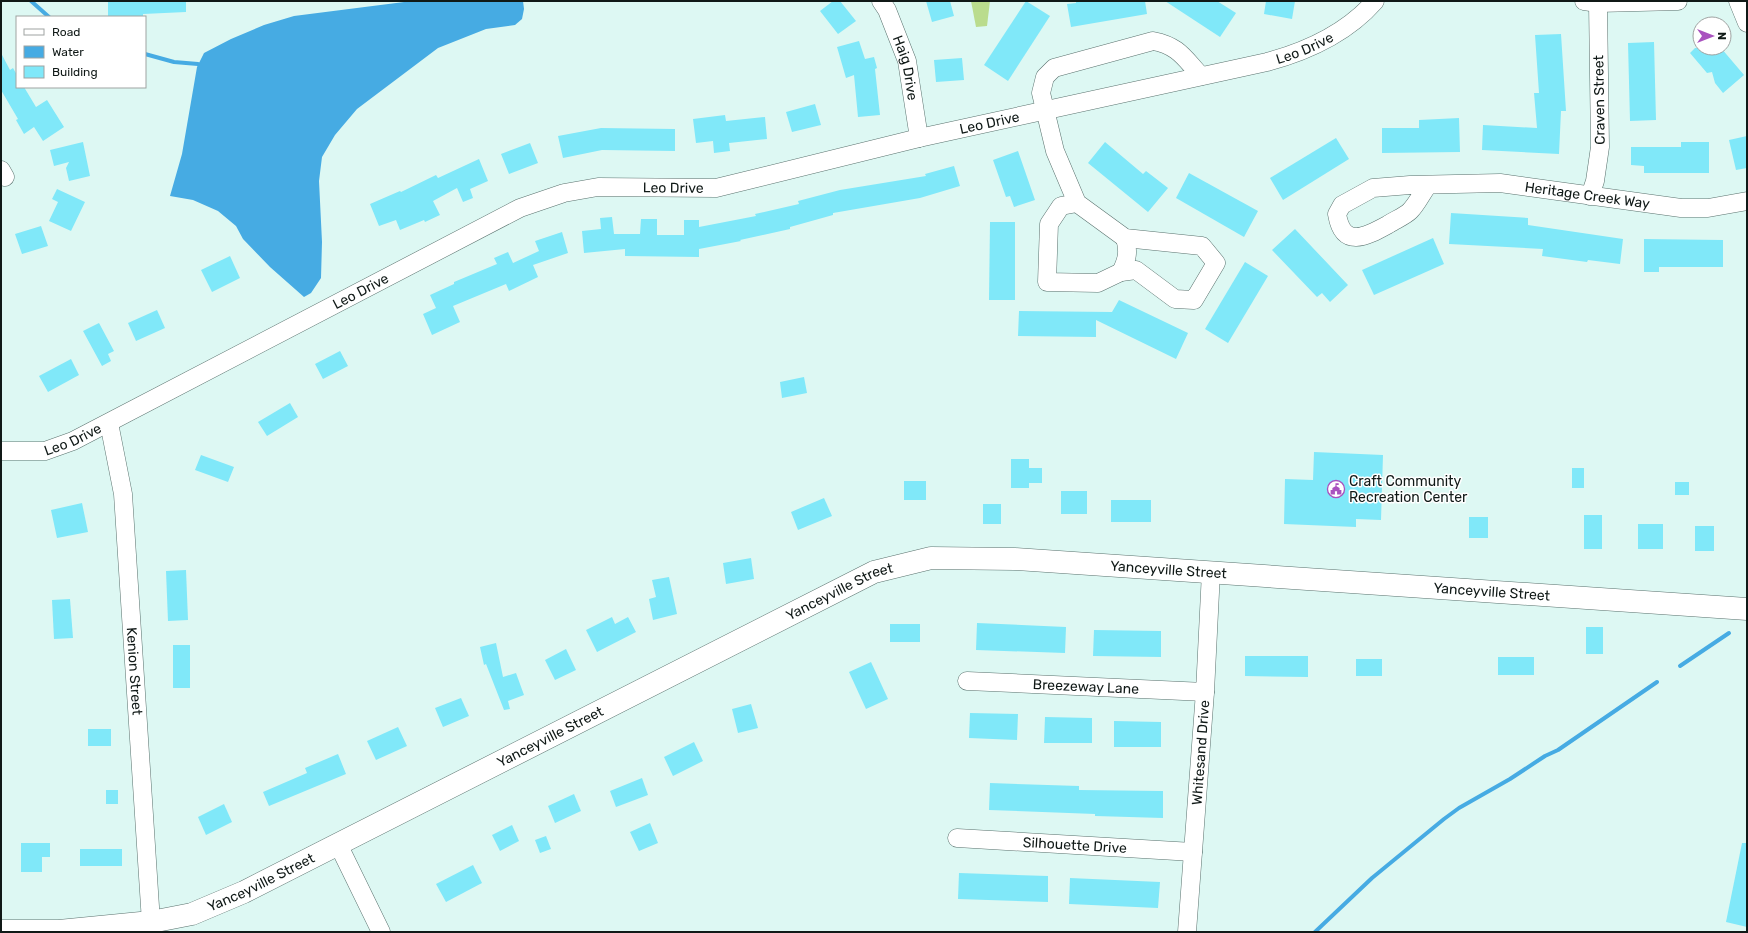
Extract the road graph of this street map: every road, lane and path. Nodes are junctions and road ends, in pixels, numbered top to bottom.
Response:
1 (881, 1) edge
2 (1376, 1) edge
3 (1678, 1) edge
4 (1738, 1) edge
5 (1591, 2) edge
6 (1747, 23) edge
7 (1201, 76) junction
8 (1045, 111) junction
9 (919, 138) junction
10 (1428, 185) dead end
11 (1590, 196) junction
12 (1747, 201) edge
13 (1077, 203) junction
14 (1125, 238) junction
15 (1121, 272) junction
16 (109, 423) junction
17 (1, 451) edge
18 (1211, 572) junction
19 (1747, 609) edge
20 (966, 682) dead end
21 (1205, 692) junction
22 (957, 838) dead end
23 (338, 844) junction
24 (1193, 852) junction
25 (151, 922) junction
26 (103, 930) edge
27 (1, 931) edge
28 (381, 932) edge
29 (1187, 932) edge

1 - 9 street, Haig Drive
2 - 7 street, Leo Drive
3 - 5 street
4 - 6 street
5 - 11 street, Craven Street
7 - 8 street, Leo Drive
7 - 8 street
8 - 9 street, Leo Drive
8 - 13 street
9 - 16 street, Leo Drive
10 - 11 street, Heritage Creek Way
11 - 12 street, Heritage Creek Way
13 - 14 street
13 - 15 street
14 - 15 street
14 - 15 street
16 - 17 street, Leo Drive
16 - 25 street, Kenion Street
18 - 19 main road, Yanceyville Street
18 - 21 street, Whitesand Drive
18 - 23 main road, Yanceyville Street
20 - 21 street, Breezeway Lane
21 - 24 street, Whitesand Drive
22 - 24 street, Silhouette Drive
23 - 25 main road, Yanceyville Street
23 - 28 street
24 - 29 street, Whitesand Drive
25 - 26 main road, Yanceyville Street
26 - 27 main road, Yanceyville Street

